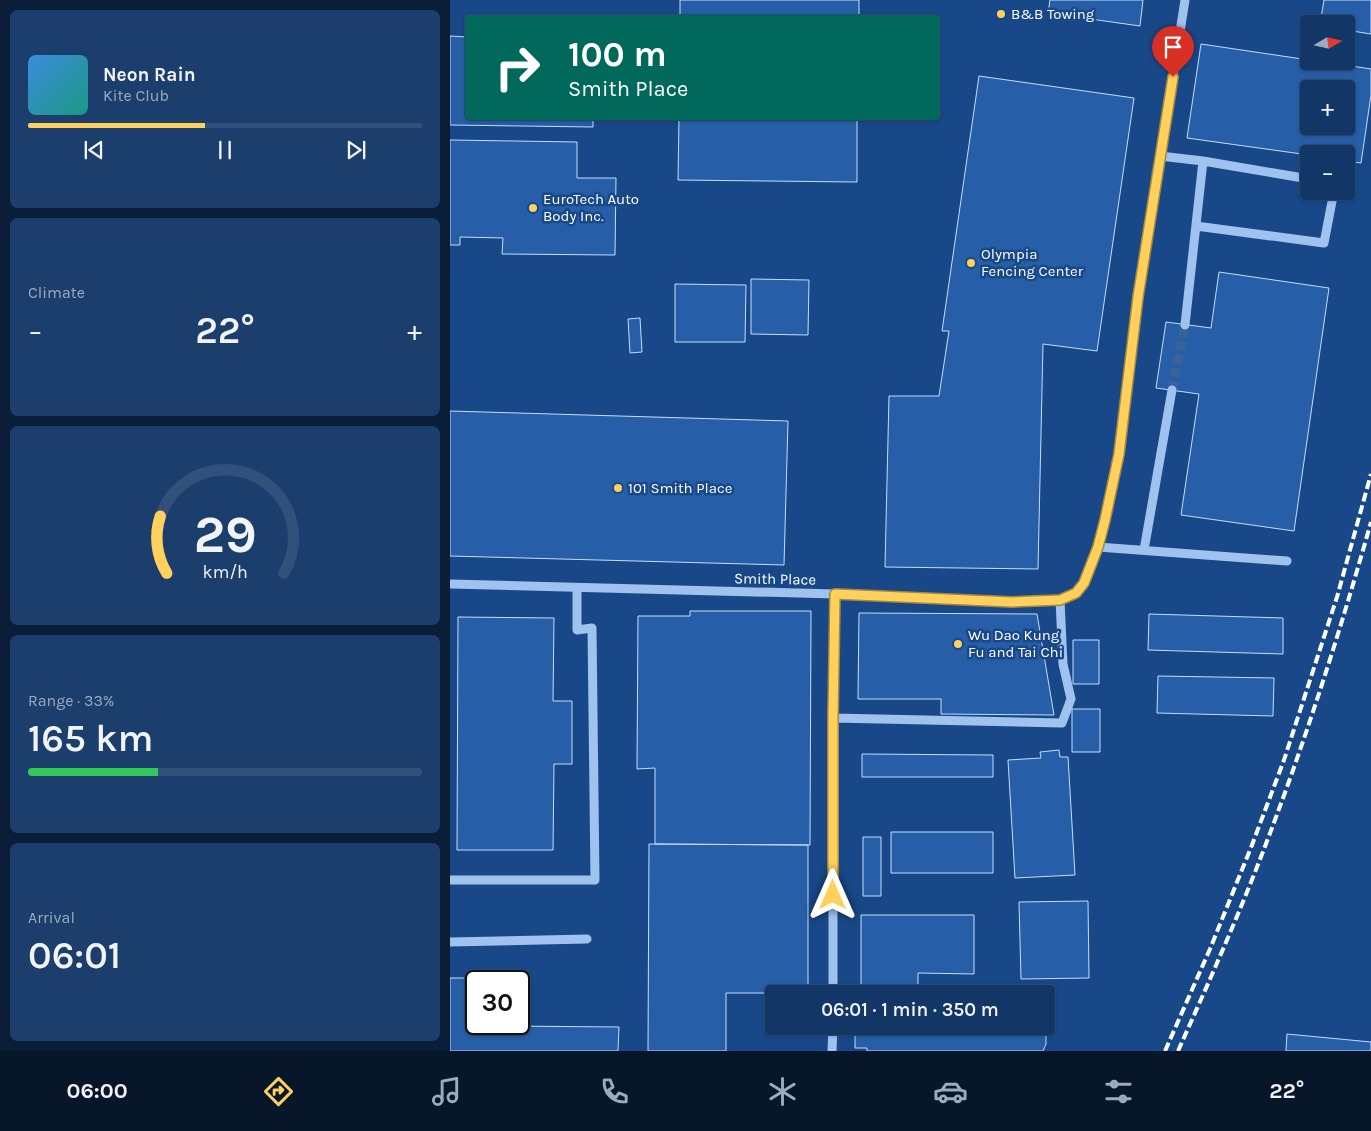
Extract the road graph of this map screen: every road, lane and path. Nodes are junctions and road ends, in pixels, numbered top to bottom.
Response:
1 (1185, 0) edge
2 (1160, 156) junction
3 (1203, 161) junction
4 (1300, 177) edge
5 (1332, 200) edge
6 (1196, 226) junction
7 (1185, 324) tunnel mouth
8 (1172, 390) tunnel mouth
9 (1098, 547) junction
10 (1144, 550) junction
11 (1287, 560) dead end
12 (450, 584) edge
13 (577, 588) junction
14 (835, 594) junction
15 (1060, 600) junction
16 (833, 718) junction
17 (450, 880) edge
18 (587, 939) dead end
19 (450, 942) edge
20 (833, 985) edge
21 (832, 1035) edge
22 (832, 1051) edge

1 - 2 street, Smith Place
2 - 3 street
2 - 9 street, Smith Place
3 - 4 street
3 - 6 street
5 - 6 street
6 - 7 street
8 - 10 street
9 - 10 street
9 - 15 street, Smith Place
10 - 11 street
12 - 13 street, Smith Place
13 - 14 street, Smith Place
13 - 17 street
14 - 15 street, Smith Place
14 - 16 street
15 - 16 street
16 - 20 street
18 - 19 street
21 - 22 street

